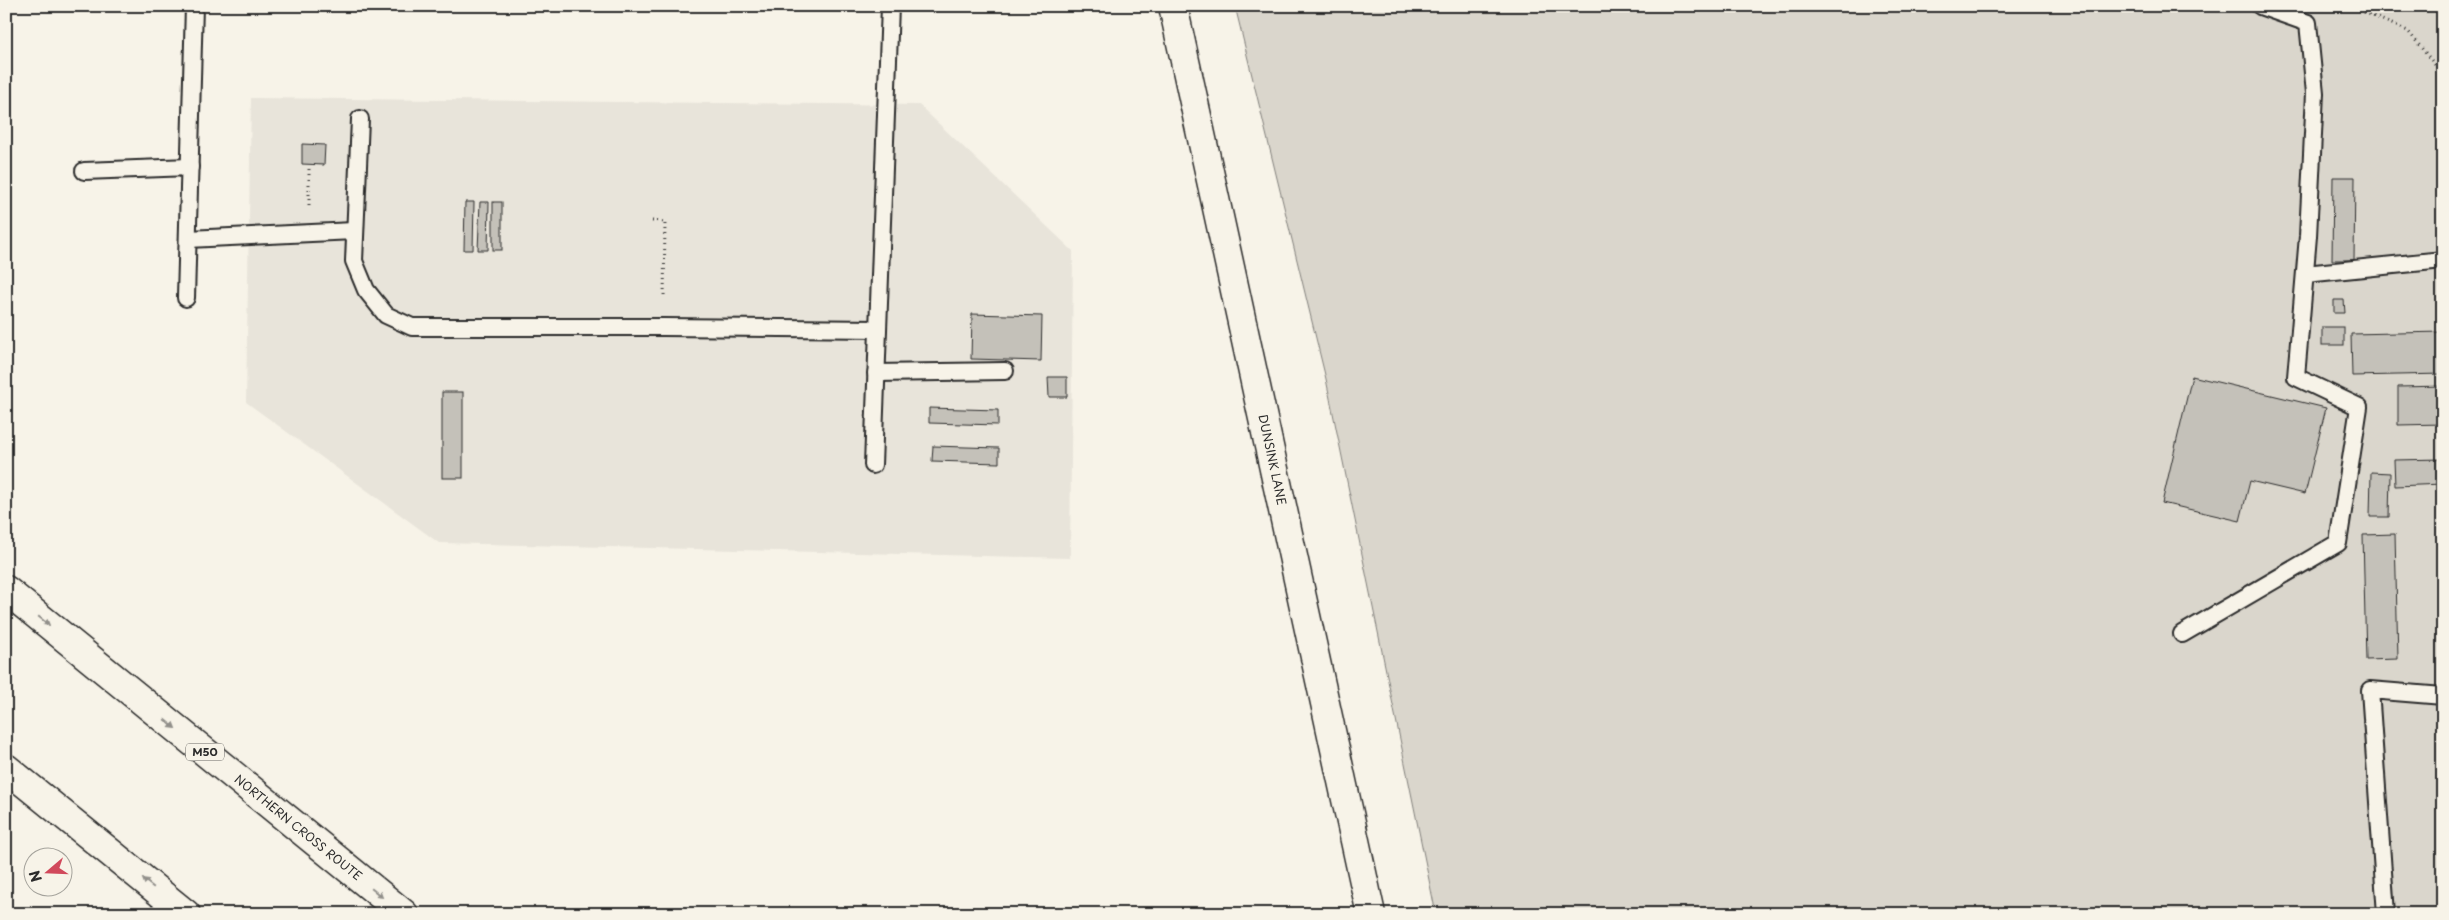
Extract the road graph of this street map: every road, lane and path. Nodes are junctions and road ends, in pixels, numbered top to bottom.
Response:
1 (194, 6) edge
2 (890, 6) edge
3 (1158, 6) edge
4 (1173, 6) edge
5 (2260, 6) edge
6 (2357, 6) edge
7 (2443, 75) edge
8 (360, 119) dead end
9 (190, 167) junction
10 (309, 168) dead end
11 (84, 171) dead end
12 (652, 221) dead end
13 (354, 231) junction
14 (309, 233) junction
15 (188, 239) junction
16 (2443, 260) edge
17 (2305, 274) junction
18 (186, 298) dead end
19 (664, 327) junction
20 (878, 330) junction
21 (1005, 371) dead end
22 (876, 373) junction
23 (873, 465) dead end
24 (6, 590) edge
25 (2182, 634) dead end
26 (2443, 696) edge
27 (6, 768) edge
28 (186, 914) edge
29 (404, 914) edge
30 (1371, 914) edge
31 (2386, 914) edge

1 - 9 lane
2 - 20 lane
3 - 4 lane
4 - 30 main road, DUNSINK LANE
5 - 17 lane
6 - 7 path
8 - 13 lane
9 - 11 lane
9 - 15 lane
10 - 14 path
12 - 19 path
13 - 14 lane
13 - 19 lane
14 - 15 lane
15 - 18 lane
16 - 17 lane
17 - 25 lane
19 - 20 lane
20 - 22 lane
21 - 22 lane
22 - 23 lane
24 -> 29 main road, NORTHERN CROSS ROUTE / M50
26 - 31 lane
28 -> 27 main road

